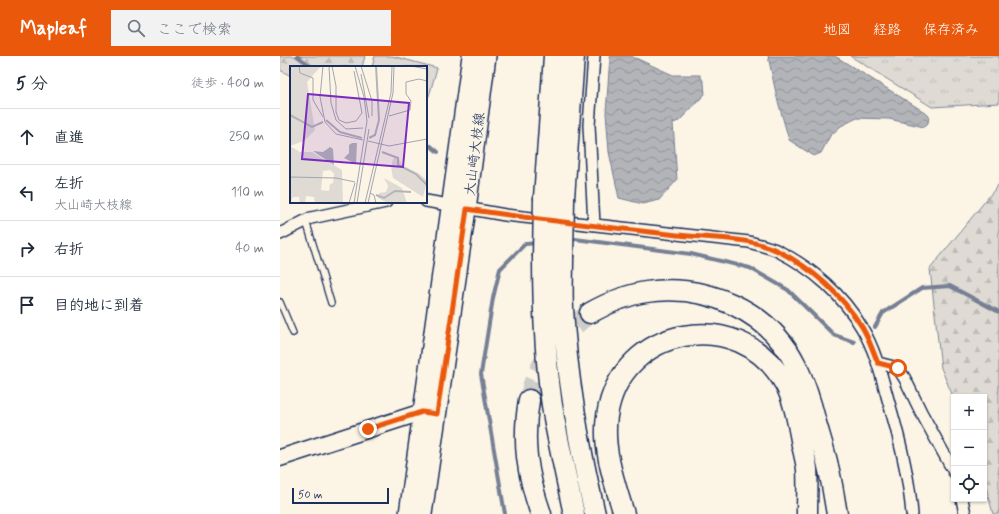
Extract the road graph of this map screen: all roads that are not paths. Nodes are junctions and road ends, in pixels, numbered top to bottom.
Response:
1 (470, 56) edge
2 (487, 56) edge
3 (554, 56) edge
4 (574, 56) edge
5 (594, 56) edge
6 (427, 201) edge
7 (381, 203) edge
8 (450, 206) junction
9 (467, 209) junction
10 (306, 221) junction
11 (594, 225) junction
12 (280, 234) edge
13 (280, 302) edge
14 (331, 303) dead end
15 (590, 313) tunnel mouth
16 (293, 333) dead end
17 (878, 363) junction
18 (529, 400) tunnel mouth
19 (429, 413) junction
20 (280, 458) edge
21 (807, 467) junction
22 (828, 467) junction
23 (951, 467) edge
24 (963, 502) edge
25 (408, 514) edge
26 (423, 514) edge
27 (541, 514) edge
28 (574, 514) edge
29 (595, 514) edge
30 (624, 514) edge
31 (807, 514) edge
32 (815, 514) edge
33 (837, 514) edge
34 (844, 514) edge
35 (912, 514) edge
36 (965, 514) edge

1 - 8 main road, 大山崎大枝線
2 - 9 main road, 大山崎大枝線
3 - 28 highway, bridge
4 - 29 highway, bridge
5 - 11 street
6 - 8 street
7 - 10 street
8 - 9 street
8 - 19 main road, 大山崎大枝線
9 - 11 street
9 - 19 main road, 大山崎大枝線
10 - 12 street
10 - 14 lane
11 - 17 street
13 - 16 lane
15 - 22 highway
17 - 23 street
17 - 35 street
18 - 27 highway
19 - 20 street
19 - 25 main road, 大山崎大枝線
19 - 26 main road, 大山崎大枝線
21 - 30 highway
21 - 31 highway
21 - 32 highway
22 - 33 highway
22 - 34 highway
24 - 36 street

